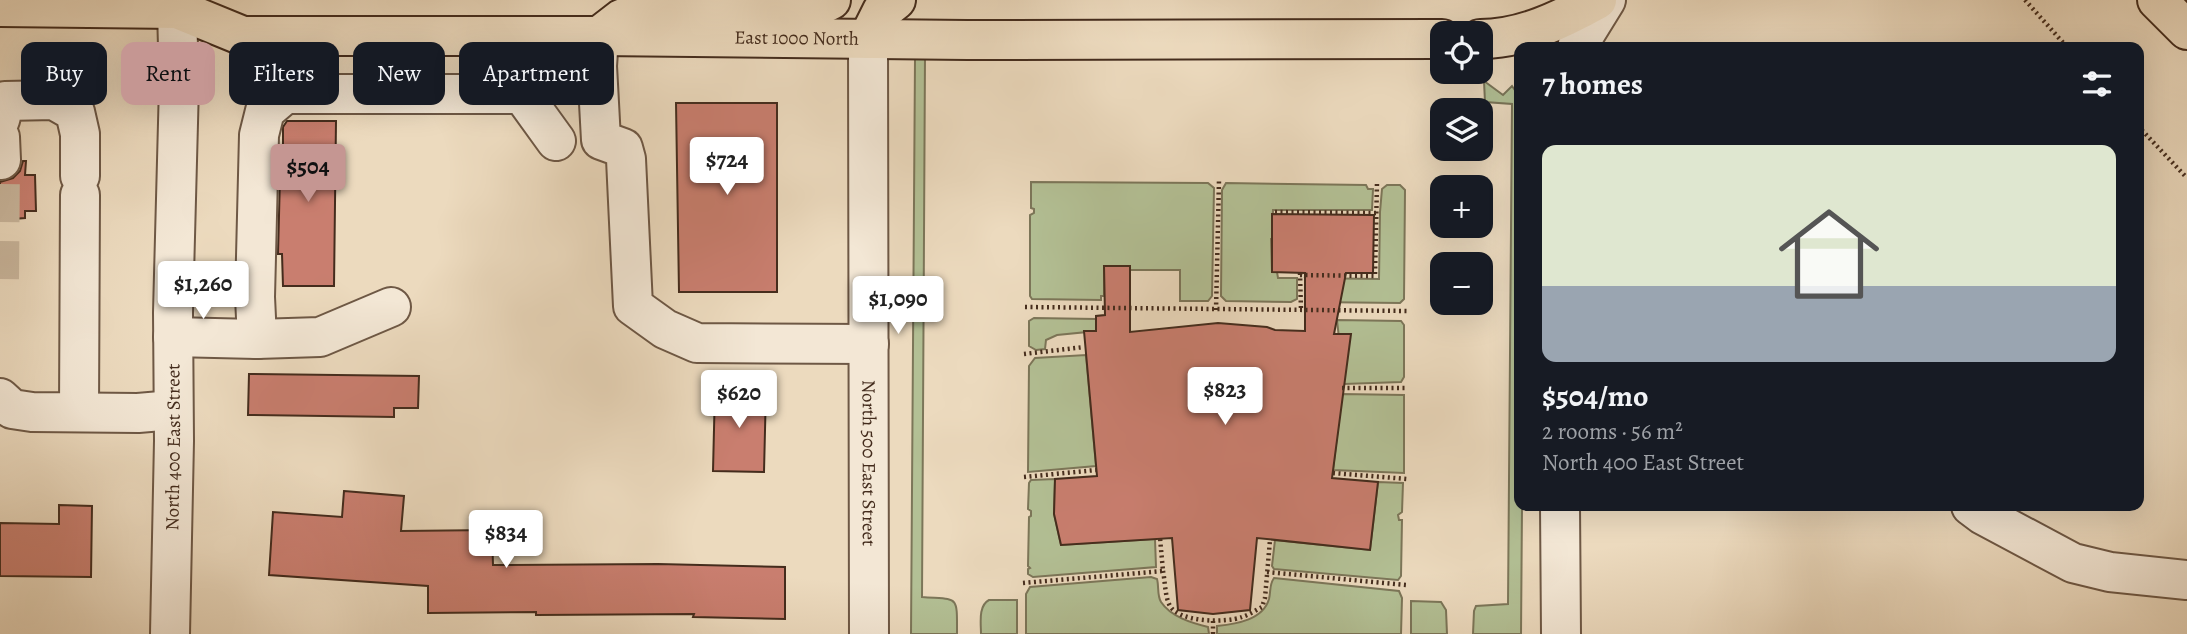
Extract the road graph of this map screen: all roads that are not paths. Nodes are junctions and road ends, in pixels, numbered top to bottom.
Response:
1 (831, 0) edge
2 (896, 0) edge
3 (1597, 0) edge
4 (1606, 0) edge
5 (2157, 0) edge
6 (181, 2) edge
7 (0, 6) edge
8 (2187, 30) edge
9 (599, 36) junction
10 (1430, 38) edge
11 (868, 39) junction
12 (1580, 42) edge
13 (1500, 43) edge
14 (1, 124) edge
15 (546, 127) dead end
16 (391, 307) dead end
17 (173, 337) junction
18 (257, 339) junction
19 (869, 344) junction
20 (0, 398) edge
21 (173, 410) junction
22 (79, 412) junction
23 (1560, 511) edge
24 (1977, 511) edge
25 (2187, 580) edge
26 (170, 634) edge
27 (869, 634) edge
28 (1561, 634) edge

1 - 9 main road
2 - 11 main road
3 - 13 main road
4 - 12 street
5 - 8 main road
6 - 7 main road
6 - 9 main road, East 1000 North
6 - 17 street, North 400 East Street
9 - 11 main road, East 1000 North
9 - 19 street
10 - 11 main road, East 1000 North
11 - 19 street, North 500 East Street
14 - 22 street
15 - 18 street
16 - 18 street
17 - 18 street
17 - 21 street, North 400 East Street
19 - 27 street, North 500 East Street
20 - 22 street
21 - 22 street
21 - 26 street, North 400 East Street
23 - 28 street
24 - 25 street

